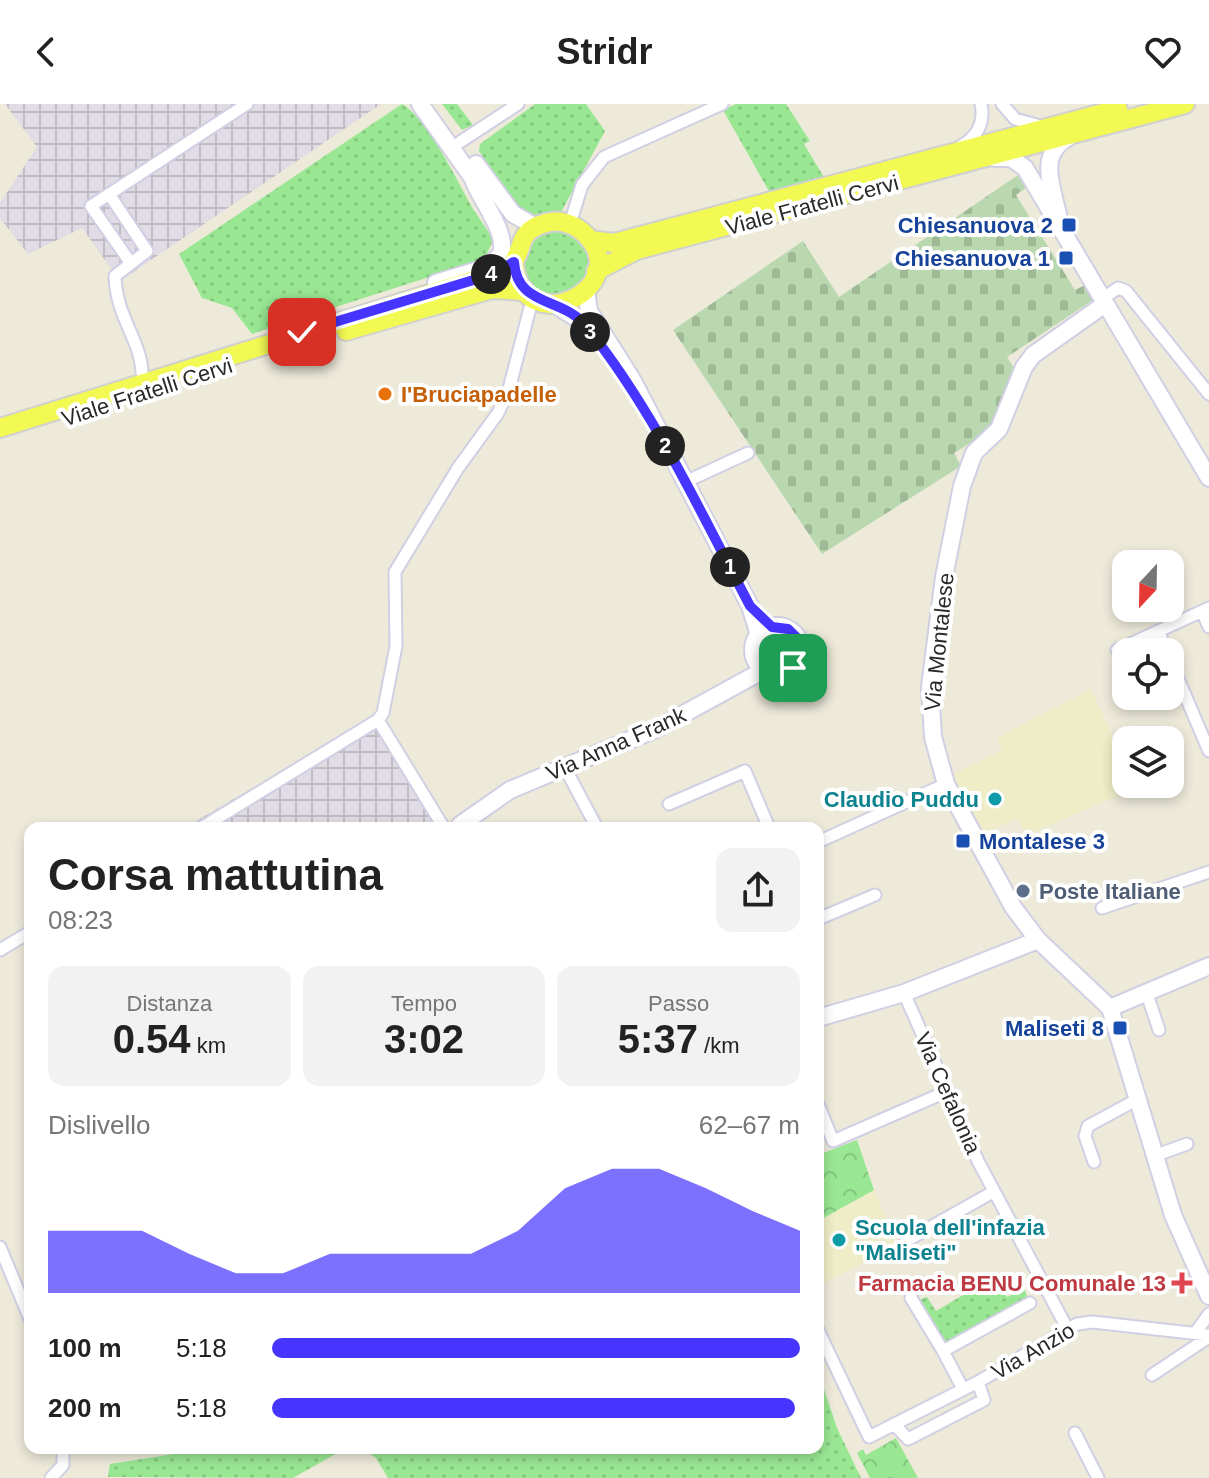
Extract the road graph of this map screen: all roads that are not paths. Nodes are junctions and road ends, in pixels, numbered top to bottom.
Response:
1 (247, 104) edge
2 (420, 104) edge
3 (433, 104) edge
4 (518, 104) edge
5 (722, 104) edge
6 (981, 104) edge
7 (1002, 104) edge
8 (1138, 104) edge
9 (1185, 104) edge
10 (1065, 130) junction
11 (460, 142) junction
12 (946, 155) junction
13 (989, 158) junction
14 (472, 177) junction
15 (109, 194) junction
16 (509, 219) junction
17 (570, 224) junction
18 (1060, 224) junction
19 (536, 227) junction
20 (590, 240) junction
21 (516, 255) junction
22 (130, 262) junction
23 (596, 271) junction
24 (586, 291) junction
25 (422, 294) junction
26 (527, 300) junction
27 (1103, 301) junction
28 (554, 304) junction
29 (142, 373) dead end
30 (1209, 394) edge
31 (641, 401) junction
32 (0, 428) edge
33 (0, 439) edge
34 (748, 453) dead end
35 (1209, 478) edge
36 (685, 482) junction
37 (1205, 609) edge
38 (1209, 627) edge
39 (766, 631) junction
40 (1158, 631) junction
41 (1143, 638) edge
42 (1161, 638) edge
43 (759, 664) junction
44 (1184, 693) edge
45 (378, 720) junction
46 (1209, 751) edge
47 (565, 768) junction
48 (946, 784) junction
49 (669, 804) dead end
50 (489, 806) junction
51 (211, 822) edge
52 (450, 822) edge
53 (460, 822) edge
54 (481, 822) edge
55 (594, 822) edge
56 (766, 822) edge
57 (824, 839) edge
58 (1209, 872) edge
59 (875, 895) dead end
60 (1102, 908) dead end
61 (824, 916) edge
62 (24, 936) edge
63 (1038, 940) junction
64 (0, 950) edge
65 (1209, 966) edge
66 (1146, 991) junction
67 (904, 993) junction
68 (1110, 1008) junction
69 (824, 1016) edge
70 (1159, 1030) dead end
71 (948, 1091) junction
72 (1138, 1099) junction
73 (824, 1119) edge
74 (1187, 1144) dead end
75 (1154, 1156) junction
76 (1094, 1162) dead end
77 (993, 1192) junction
78 (906, 1241) dead end
79 (0, 1247) edge
80 (1209, 1296) edge
81 (911, 1298) dead end
82 (1030, 1303) dead end
83 (24, 1305) edge
84 (1209, 1314) edge
85 (1067, 1328) junction
86 (1196, 1332) junction
87 (1209, 1336) edge
88 (824, 1343) edge
89 (943, 1351) junction
90 (1152, 1375) dead end
91 (978, 1382) junction
92 (963, 1389) junction
93 (894, 1424) junction
94 (1075, 1433) dead end
95 (63, 1454) edge
96 (51, 1478) edge
97 (1098, 1478) edge

1 - 15 street
2 - 14 street
3 - 11 street
4 - 11 street
5 - 17 street
6 - 12 street
7 - 10 street
8 - 10 main road
9 - 10 main road
10 - 12 main road, Viale Fratelli Cervi
10 - 13 main road, Viale Fratelli Cervi
10 - 18 street
11 - 16 street
12 - 20 main road, Viale Fratelli Cervi
13 - 18 street
13 - 23 main road, Viale Fratelli Cervi
14 - 16 street
14 - 25 street
15 - 22 street
15 - 22 street
16 - 19 street
16 - 21 street
17 - 19 main road
17 - 20 main road
18 - 27 street
19 - 21 main road, Viale Fratelli Cervi
20 - 23 main road
21 - 25 main road, Viale Fratelli Cervi
21 - 26 main road
22 - 29 street
23 - 24 main road
24 - 28 main road
24 - 31 street
25 - 32 main road, Viale Fratelli Cervi
26 - 28 main road, Viale Fratelli Cervi
26 - 33 main road, Viale Fratelli Cervi
26 - 45 street
27 - 30 street
27 - 35 street
27 - 48 street, Via Montalese
28 - 31 street
31 - 36 street
34 - 36 street
36 - 39 street
37 - 38 street
37 - 40 street
39 - 43 street
39 - 43 street
40 - 41 street
40 - 42 street
43 - 47 street, Via Anna Frank
44 - 46 street
45 - 51 street
45 - 52 street
47 - 50 street, Via Anna Frank
47 - 55 street
48 - 57 street
48 - 63 street, Via Montalese
49 - 56 street
50 - 53 street, Via Anna Frank
50 - 54 street
58 - 60 street
59 - 61 street
62 - 64 street
63 - 67 street
63 - 68 street, Via Montalese
65 - 66 street
66 - 68 street
66 - 70 street
67 - 69 street
67 - 71 street, Via Cefalonia
68 - 72 street, Via Montalese
71 - 73 street
71 - 77 street, Via Cefalonia
72 - 75 street, Via Montalese
72 - 76 street
74 - 75 street
75 - 80 street, Via Montalese
77 - 78 street
77 - 85 street, Via Cefalonia
79 - 83 street
81 - 89 street
82 - 89 street
84 - 86 street
85 - 86 street, Via Anzio
85 - 91 street, Via Anzio
86 - 87 street, Via Anzio
87 - 90 street
88 - 93 street, Via Anzio
89 - 92 street
91 - 92 street, Via Anzio
91 - 93 street
92 - 93 street, Via Anzio
94 - 97 street
95 - 96 street

